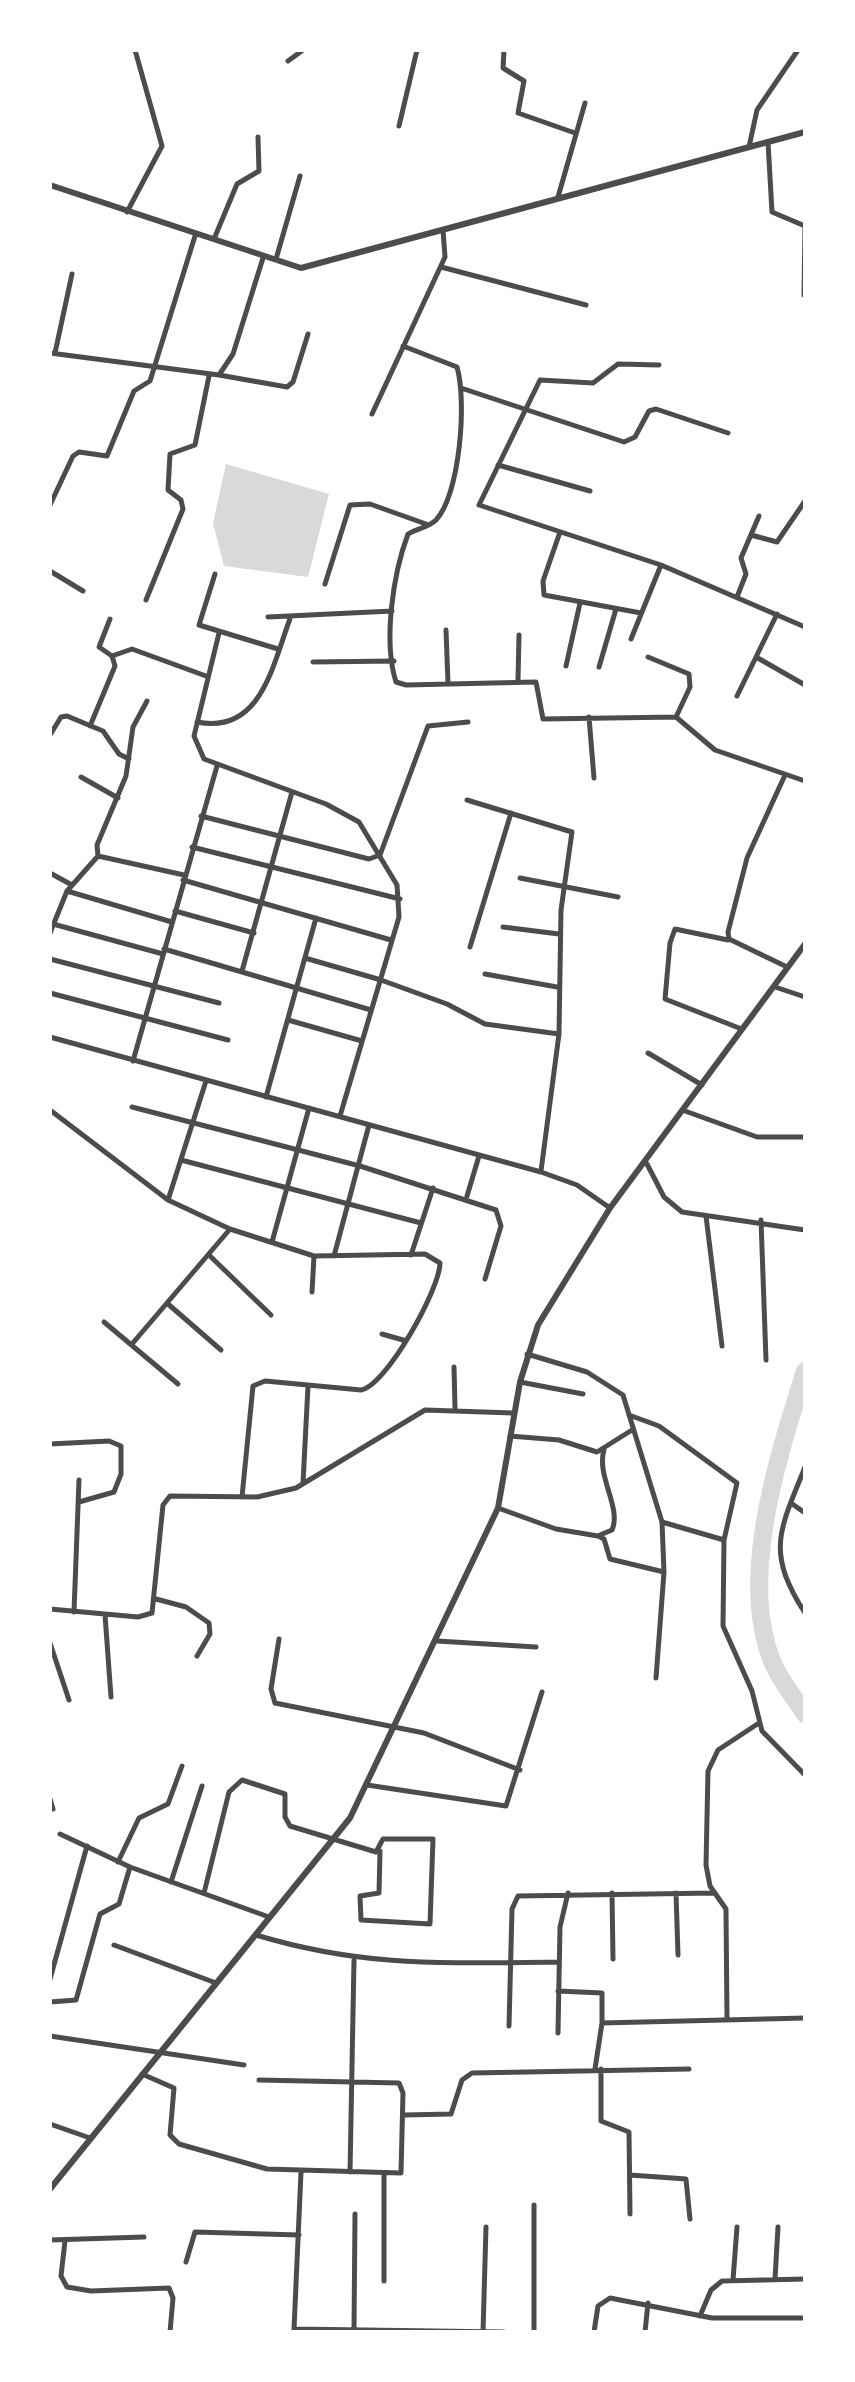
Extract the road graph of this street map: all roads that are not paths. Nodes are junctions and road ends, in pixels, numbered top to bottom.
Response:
1 (135, 50) edge
2 (303, 50) edge
3 (417, 50) edge
4 (504, 50) edge
5 (798, 50) edge
6 (288, 61) dead end
7 (585, 103) dead end
8 (399, 126) dead end
9 (805, 132) edge
10 (575, 133) junction
11 (258, 137) dead end
12 (768, 142) junction
13 (749, 147) junction
14 (300, 176) dead end
15 (50, 185) edge
16 (558, 197) junction
17 (127, 212) junction
18 (443, 230) junction
19 (195, 236) junction
20 (212, 242) junction
21 (262, 258) junction
22 (275, 262) junction
23 (441, 267) junction
24 (72, 274) dead end
25 (804, 295) edge
26 (586, 305) dead end
27 (308, 334) dead end
28 (402, 346) junction
29 (53, 353) edge
30 (659, 365) dead end
31 (155, 369) junction
32 (219, 375) junction
33 (209, 376) junction
34 (461, 388) junction
35 (522, 409) junction
36 (372, 414) dead end
37 (728, 433) dead end
38 (498, 465) junction
39 (590, 491) dead end
40 (805, 501) edge
41 (50, 505) edge
42 (759, 516) dead end
43 (429, 526) junction
44 (560, 532) junction
45 (753, 536) junction
46 (661, 565) junction
47 (50, 571) edge
48 (215, 574) dead end
49 (325, 584) dead end
50 (83, 590) dead end
51 (738, 597) junction
52 (146, 600) dead end
53 (580, 603) junction
54 (616, 609) junction
55 (392, 611) junction
56 (640, 612) junction
57 (777, 614) junction
58 (291, 616) junction
59 (268, 617) dead end
60 (110, 619) dead end
61 (805, 627) edge
62 (446, 630) dead end
63 (219, 633) junction
64 (519, 635) dead end
65 (630, 640) dead end
66 (278, 649) junction
67 (112, 656) junction
68 (648, 656) dead end
69 (756, 657) junction
70 (394, 661) junction
71 (313, 662) dead end
72 (566, 666) dead end
73 (599, 667) dead end
74 (206, 676) junction
75 (518, 680) junction
76 (448, 683) junction
77 (805, 685) edge
78 (737, 696) dead end
79 (147, 700) dead end
80 (589, 716) junction
81 (676, 717) junction
82 (196, 722) junction
83 (468, 722) dead end
84 (90, 726) junction
85 (50, 734) edge
86 (130, 760) junction
87 (217, 766) junction
88 (786, 774) junction
89 (81, 776) dead end
90 (594, 778) dead end
91 (805, 780) edge
92 (292, 792) junction
93 (118, 798) junction
94 (468, 800) dead end
95 (511, 813) junction
96 (201, 816) junction
97 (281, 836) junction
98 (192, 847) junction
99 (380, 855) junction
100 (98, 856) junction
101 (272, 868) junction
102 (50, 873) edge
103 (183, 878) junction
104 (520, 878) dead end
105 (564, 887) junction
106 (69, 888) junction
107 (618, 897) dead end
108 (400, 899) junction
109 (263, 903) junction
110 (175, 910) junction
111 (316, 918) junction
112 (172, 922) junction
113 (53, 924) junction
114 (503, 927) dead end
115 (50, 933) edge
116 (254, 933) junction
117 (559, 934) junction
118 (729, 939) junction
119 (392, 940) junction
120 (805, 944) edge
121 (470, 946) dead end
122 (164, 951) junction
123 (50, 958) edge
124 (306, 958) junction
125 (785, 966) junction
126 (242, 971) junction
127 (485, 974) dead end
128 (381, 980) junction
129 (154, 985) junction
130 (770, 986) junction
131 (556, 987) junction
132 (297, 988) junction
133 (50, 993) edge
134 (805, 997) edge
135 (219, 1003) dead end
136 (371, 1010) junction
137 (145, 1019) junction
138 (288, 1020) junction
139 (739, 1028) junction
140 (559, 1034) junction
141 (50, 1036) edge
142 (228, 1040) dead end
143 (362, 1041) junction
144 (648, 1053) dead end
145 (133, 1060) junction
146 (206, 1081) junction
147 (702, 1086) junction
148 (266, 1097) junction
149 (132, 1107) dead end
150 (309, 1108) junction
151 (50, 1110) edge
152 (685, 1111) junction
153 (340, 1116) junction
154 (193, 1123) junction
155 (370, 1125) junction
156 (805, 1138) edge
157 (298, 1150) junction
158 (479, 1156) junction
159 (181, 1160) junction
160 (360, 1166) junction
161 (644, 1167) junction
162 (541, 1172) junction
163 (433, 1188) junction
164 (286, 1189) junction
165 (466, 1198) junction
166 (168, 1200) junction
167 (349, 1206) junction
168 (612, 1206) junction
169 (706, 1216) junction
170 (761, 1220) junction
171 (421, 1223) junction
172 (230, 1229) junction
173 (805, 1230) edge
174 (272, 1242) junction
175 (411, 1254) junction
176 (210, 1256) junction
177 (314, 1256) junction
178 (334, 1256) junction
179 (485, 1279) dead end
180 (312, 1292) dead end
181 (168, 1304) junction
182 (272, 1315) dead end
183 (104, 1322) dead end
184 (382, 1334) dead end
185 (405, 1340) junction
186 (132, 1344) junction
187 (722, 1346) dead end
188 (221, 1350) dead end
189 (527, 1354) junction
190 (766, 1360) dead end
191 (454, 1367) dead end
192 (520, 1382) junction
193 (178, 1384) dead end
194 (308, 1386) junction
195 (583, 1394) dead end
196 (455, 1408) junction
197 (513, 1413) junction
198 (629, 1415) junction
199 (632, 1430) junction
200 (510, 1436) junction
201 (50, 1444) edge
202 (604, 1450) junction
203 (805, 1467) edge
204 (79, 1480) dead end
205 (304, 1483) junction
206 (242, 1497) junction
207 (79, 1502) junction
208 (791, 1503) junction
209 (498, 1508) junction
210 (805, 1513) edge
211 (662, 1522) junction
212 (598, 1536) junction
213 (724, 1540) junction
214 (664, 1572) junction
215 (156, 1599) junction
216 (50, 1609) edge
217 (74, 1612) junction
218 (805, 1613) edge
219 (105, 1615) junction
220 (279, 1640) dead end
221 (437, 1641) junction
222 (50, 1643) edge
223 (536, 1647) dead end
224 (197, 1656) dead end
225 (656, 1678) dead end
226 (542, 1692) dead end
227 (112, 1697) dead end
228 (69, 1700) dead end
229 (759, 1722) junction
230 (394, 1726) junction
231 (182, 1766) dead end
232 (520, 1770) junction
233 (805, 1775) edge
234 (368, 1785) junction
235 (202, 1786) dead end
236 (50, 1799) edge
237 (53, 1809) dead end
238 (60, 1834) dead end
239 (334, 1842) junction
240 (87, 1846) junction
241 (380, 1851) junction
242 (118, 1862) junction
243 (130, 1867) junction
244 (172, 1882) junction
245 (204, 1893) junction
246 (612, 1893) junction
247 (676, 1893) junction
248 (714, 1893) junction
249 (568, 1894) junction
250 (270, 1917) junction
251 (256, 1935) junction
252 (114, 1945) dead end
253 (678, 1954) dead end
254 (614, 1959) dead end
255 (354, 1960) junction
256 (510, 1962) junction
257 (559, 1962) junction
258 (50, 1979) edge
259 (216, 1983) junction
260 (558, 1991) junction
261 (50, 2002) edge
262 (805, 2018) edge
263 (727, 2020) junction
264 (602, 2023) junction
265 (509, 2026) dead end
266 (558, 2033) dead end
267 (50, 2036) edge
268 (160, 2052) junction
269 (244, 2065) dead end
270 (598, 2068) junction
271 (690, 2068) dead end
272 (142, 2074) junction
273 (351, 2079) junction
274 (259, 2080) dead end
275 (404, 2115) junction
276 (50, 2124) edge
277 (90, 2138) junction
278 (301, 2172) junction
279 (350, 2173) junction
280 (384, 2175) junction
281 (630, 2175) junction
282 (50, 2189) edge
283 (534, 2205) dead end
284 (355, 2214) dead end
285 (630, 2214) dead end
286 (690, 2219) dead end
287 (486, 2226) dead end
288 (778, 2227) dead end
289 (737, 2228) dead end
290 (299, 2235) junction
291 (144, 2237) dead end
292 (50, 2240) edge
293 (64, 2240) junction
294 (186, 2262) dead end
295 (805, 2279) edge
296 (733, 2280) junction
297 (775, 2280) junction
298 (384, 2281) dead end
299 (648, 2304) junction
300 (700, 2316) junction
301 (805, 2318) edge
302 (294, 2330) edge
303 (354, 2330) edge
304 (337, 2331) edge
305 (443, 2331) edge
306 (170, 2332) edge
307 (483, 2332) edge
308 (504, 2332) edge
309 (534, 2332) edge
310 (594, 2332) edge
311 (645, 2332) edge

1 - 17 street
2 - 6 street
3 - 8 street
4 - 10 street
5 - 13 street
7 - 10 street
9 - 12 street
10 - 16 street
11 - 20 street
12 - 13 street
12 - 25 street
13 - 16 street
14 - 22 street
15 - 17 street
16 - 18 street
17 - 19 street
18 - 22 street
18 - 23 street
19 - 20 street
19 - 31 street
20 - 21 street
21 - 22 street
21 - 32 street
23 - 26 street
23 - 28 street
24 - 29 street
27 - 32 street
28 - 34 street
28 - 36 street
29 - 31 street
30 - 35 street
31 - 33 street
31 - 41 street
32 - 33 street
33 - 52 street
34 - 35 street
34 - 43 street
35 - 37 street
35 - 38 street
38 - 39 street
38 - 44 street
40 - 45 street
42 - 45 street
43 - 49 street
43 - 55 street
44 - 46 street
44 - 53 street
45 - 51 street
46 - 51 street
46 - 56 street
47 - 50 street
48 - 63 street
51 - 57 street
53 - 54 street
53 - 72 street
54 - 56 street
54 - 73 street
55 - 58 street
55 - 70 street
56 - 65 street
57 - 61 street
57 - 69 street
58 - 59 street
58 - 66 street
60 - 67 street
62 - 76 street
63 - 66 street
63 - 74 street
64 - 75 street
66 - 82 street
67 - 74 street
67 - 84 street
68 - 81 street
69 - 77 street
69 - 78 street
70 - 71 street
70 - 76 street
74 - 82 street
75 - 76 street
75 - 80 street
79 - 86 street
80 - 81 street
80 - 90 street
81 - 88 street
82 - 87 street
83 - 99 street
84 - 85 street
84 - 86 street
86 - 93 street
87 - 92 street
87 - 96 street
88 - 91 street
88 - 118 street
89 - 93 street
92 - 97 street
92 - 99 street
93 - 100 street
94 - 95 street
95 - 105 street
95 - 121 street
96 - 97 street
96 - 98 street
97 - 99 street
97 - 101 street
98 - 101 street
98 - 103 street
99 - 108 street
100 - 103 street
100 - 106 street
101 - 108 street
101 - 109 street
102 - 106 street
103 - 109 street
103 - 110 street
104 - 105 street
105 - 107 street
105 - 117 street
106 - 112 street
106 - 113 street
108 - 119 street
109 - 111 street
109 - 116 street
110 - 112 street
110 - 116 street
111 - 119 street
111 - 124 street
112 - 122 street
113 - 115 street
113 - 122 street
114 - 117 street
116 - 126 street
117 - 131 street
118 - 125 street
118 - 139 street
119 - 128 street
120 - 125 street
122 - 126 street
122 - 129 street
123 - 129 street
124 - 128 street
124 - 132 street
125 - 130 street
126 - 132 street
127 - 131 street
128 - 136 street
128 - 140 street
129 - 135 street
129 - 137 street
130 - 134 street
130 - 139 street
131 - 140 street
132 - 136 street
132 - 138 street
133 - 137 street
136 - 143 street
137 - 142 street
137 - 145 street
138 - 143 street
138 - 148 street
139 - 147 street
140 - 162 street
141 - 145 street
143 - 153 street
144 - 147 street
145 - 146 street
146 - 148 street
146 - 154 street
147 - 152 street
148 - 150 street
149 - 154 street
150 - 153 street
150 - 157 street
151 - 166 street
152 - 156 street
152 - 161 street
153 - 155 street
154 - 157 street
154 - 159 street
155 - 158 street
155 - 160 street
157 - 160 street
157 - 164 street
158 - 162 street
158 - 165 street
159 - 164 street
159 - 166 street
160 - 163 street
160 - 167 street
161 - 168 street
161 - 169 street
162 - 168 street
163 - 165 street
163 - 171 street
164 - 167 street
164 - 174 street
165 - 179 street
166 - 172 street
167 - 171 street
167 - 178 street
168 - 189 street
169 - 170 street
169 - 187 street
170 - 173 street
170 - 190 street
171 - 175 street
172 - 174 street
172 - 176 street
174 - 177 street
175 - 178 street
175 - 185 street
176 - 181 street
176 - 182 street
177 - 178 street
177 - 180 street
181 - 186 street
181 - 188 street
183 - 186 street
184 - 185 street
185 - 194 street
186 - 193 street
189 - 192 street
189 - 198 street
191 - 196 street
192 - 195 street
192 - 197 street
194 - 205 street
194 - 206 street
196 - 197 street
196 - 205 street
197 - 200 street
198 - 199 street
198 - 213 street
199 - 202 street
199 - 211 street
200 - 202 street
200 - 209 street
201 - 207 street
202 - 212 street
203 - 208 street
204 - 207 street
205 - 206 street
206 - 215 street
207 - 217 street
208 - 210 street
208 - 218 street
209 - 212 street
209 - 221 street
211 - 213 street
211 - 214 street
212 - 214 street
213 - 229 street
214 - 225 street
215 - 219 street
215 - 224 street
216 - 217 street
217 - 219 street
219 - 227 street
220 - 230 street
221 - 223 street
221 - 230 street
222 - 228 street
226 - 232 street
229 - 233 street
229 - 248 street
230 - 232 street
230 - 234 street
231 - 242 street
232 - 234 street
234 - 239 street
235 - 244 street
236 - 237 street
238 - 240 street
239 - 241 street
239 - 245 street
239 - 250 street
240 - 242 street
240 - 258 street
241 - 241 street
242 - 243 street
243 - 244 street
243 - 261 street
244 - 245 street
245 - 250 street
246 - 247 street
246 - 249 street
246 - 254 street
247 - 248 street
247 - 253 street
248 - 263 street
249 - 256 street
249 - 257 street
250 - 251 street
251 - 255 street
251 - 259 street
252 - 259 street
255 - 256 street
255 - 273 street
256 - 257 street
256 - 265 street
257 - 260 street
259 - 268 street
260 - 264 street
260 - 266 street
262 - 263 street
263 - 264 street
264 - 270 street
267 - 268 street
268 - 269 street
268 - 272 street
270 - 271 street
270 - 275 street
270 - 281 street
272 - 277 street
272 - 278 street
273 - 274 street
273 - 275 street
273 - 279 street
275 - 280 street
276 - 277 street
277 - 282 street
278 - 279 street
278 - 290 street
279 - 280 street
280 - 298 street
281 - 285 street
281 - 286 street
283 - 309 street
284 - 303 street
287 - 307 street
288 - 297 street
289 - 296 street
290 - 294 street
290 - 302 street
291 - 293 street
292 - 293 street
293 - 306 street
295 - 297 street
296 - 297 street
296 - 300 street
299 - 300 street
299 - 310 street
299 - 311 street
300 - 301 street
302 - 304 street
303 - 304 street
303 - 305 street
305 - 307 street
307 - 308 street

